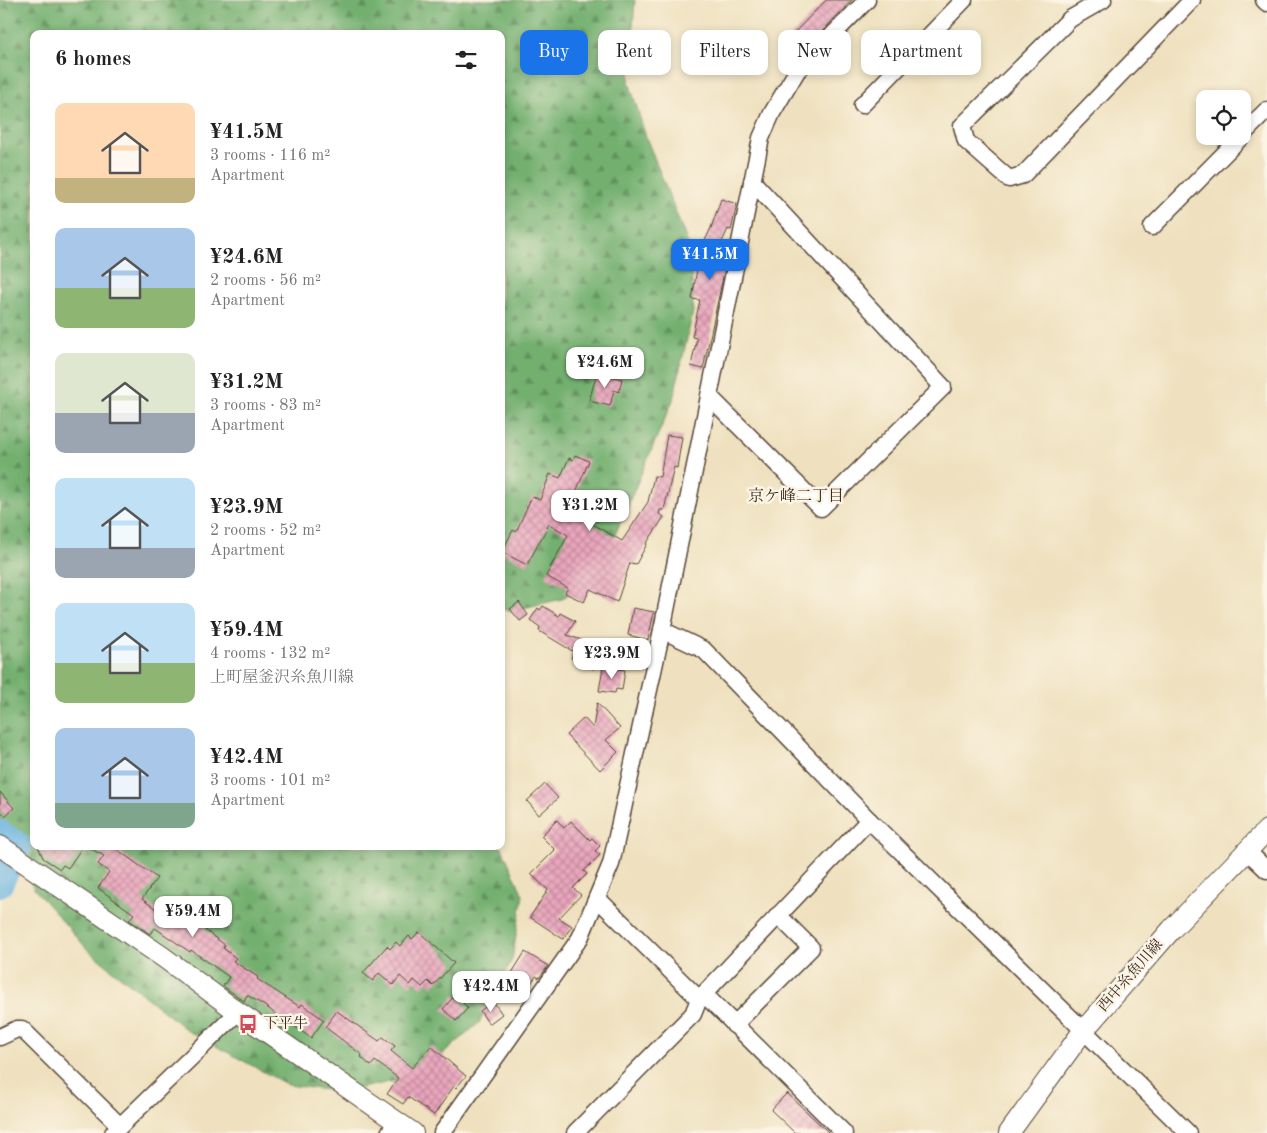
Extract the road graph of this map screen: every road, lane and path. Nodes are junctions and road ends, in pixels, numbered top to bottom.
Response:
1 (867, 0) edge
2 (964, 0) edge
3 (1103, 0) edge
4 (1192, 0) edge
5 (1264, 0) edge
6 (1267, 3) edge
7 (862, 105) dead end
8 (1267, 110) edge
9 (1251, 127) edge
10 (1233, 145) edge
11 (752, 181) junction
12 (1152, 227) dead end
13 (709, 396) junction
14 (662, 630) junction
15 (869, 820) junction
16 (1267, 830) edge
17 (0, 846) edge
18 (1247, 850) junction
19 (1267, 870) edge
20 (597, 898) junction
21 (778, 916) junction
22 (701, 997) junction
23 (238, 1012) junction
24 (734, 1025) junction
25 (1083, 1031) junction
26 (0, 1037) edge
27 (400, 1129) edge
28 (116, 1130) edge
29 (1180, 1130) edge
30 (442, 1133) edge
31 (575, 1133) edge
32 (844, 1133) edge
33 (1009, 1133) edge

1 - 11 street
2 - 7 street
3 - 4 street
5 - 6 street
8 - 9 street
10 - 12 street
11 - 13 street
11 - 13 street
13 - 14 street
14 - 15 street
14 - 20 street
15 - 21 street
15 - 25 street
16 - 18 main road, 西中糸魚川線
17 - 23 main road
18 - 19 street
18 - 25 main road, 西中糸魚川線
20 - 22 street
20 - 30 street
21 - 22 street
21 - 24 street
22 - 24 street
22 - 31 street
23 - 27 main road
23 - 28 street
24 - 32 street
25 - 29 street
25 - 33 main road, 西中糸魚川線
26 - 28 street

